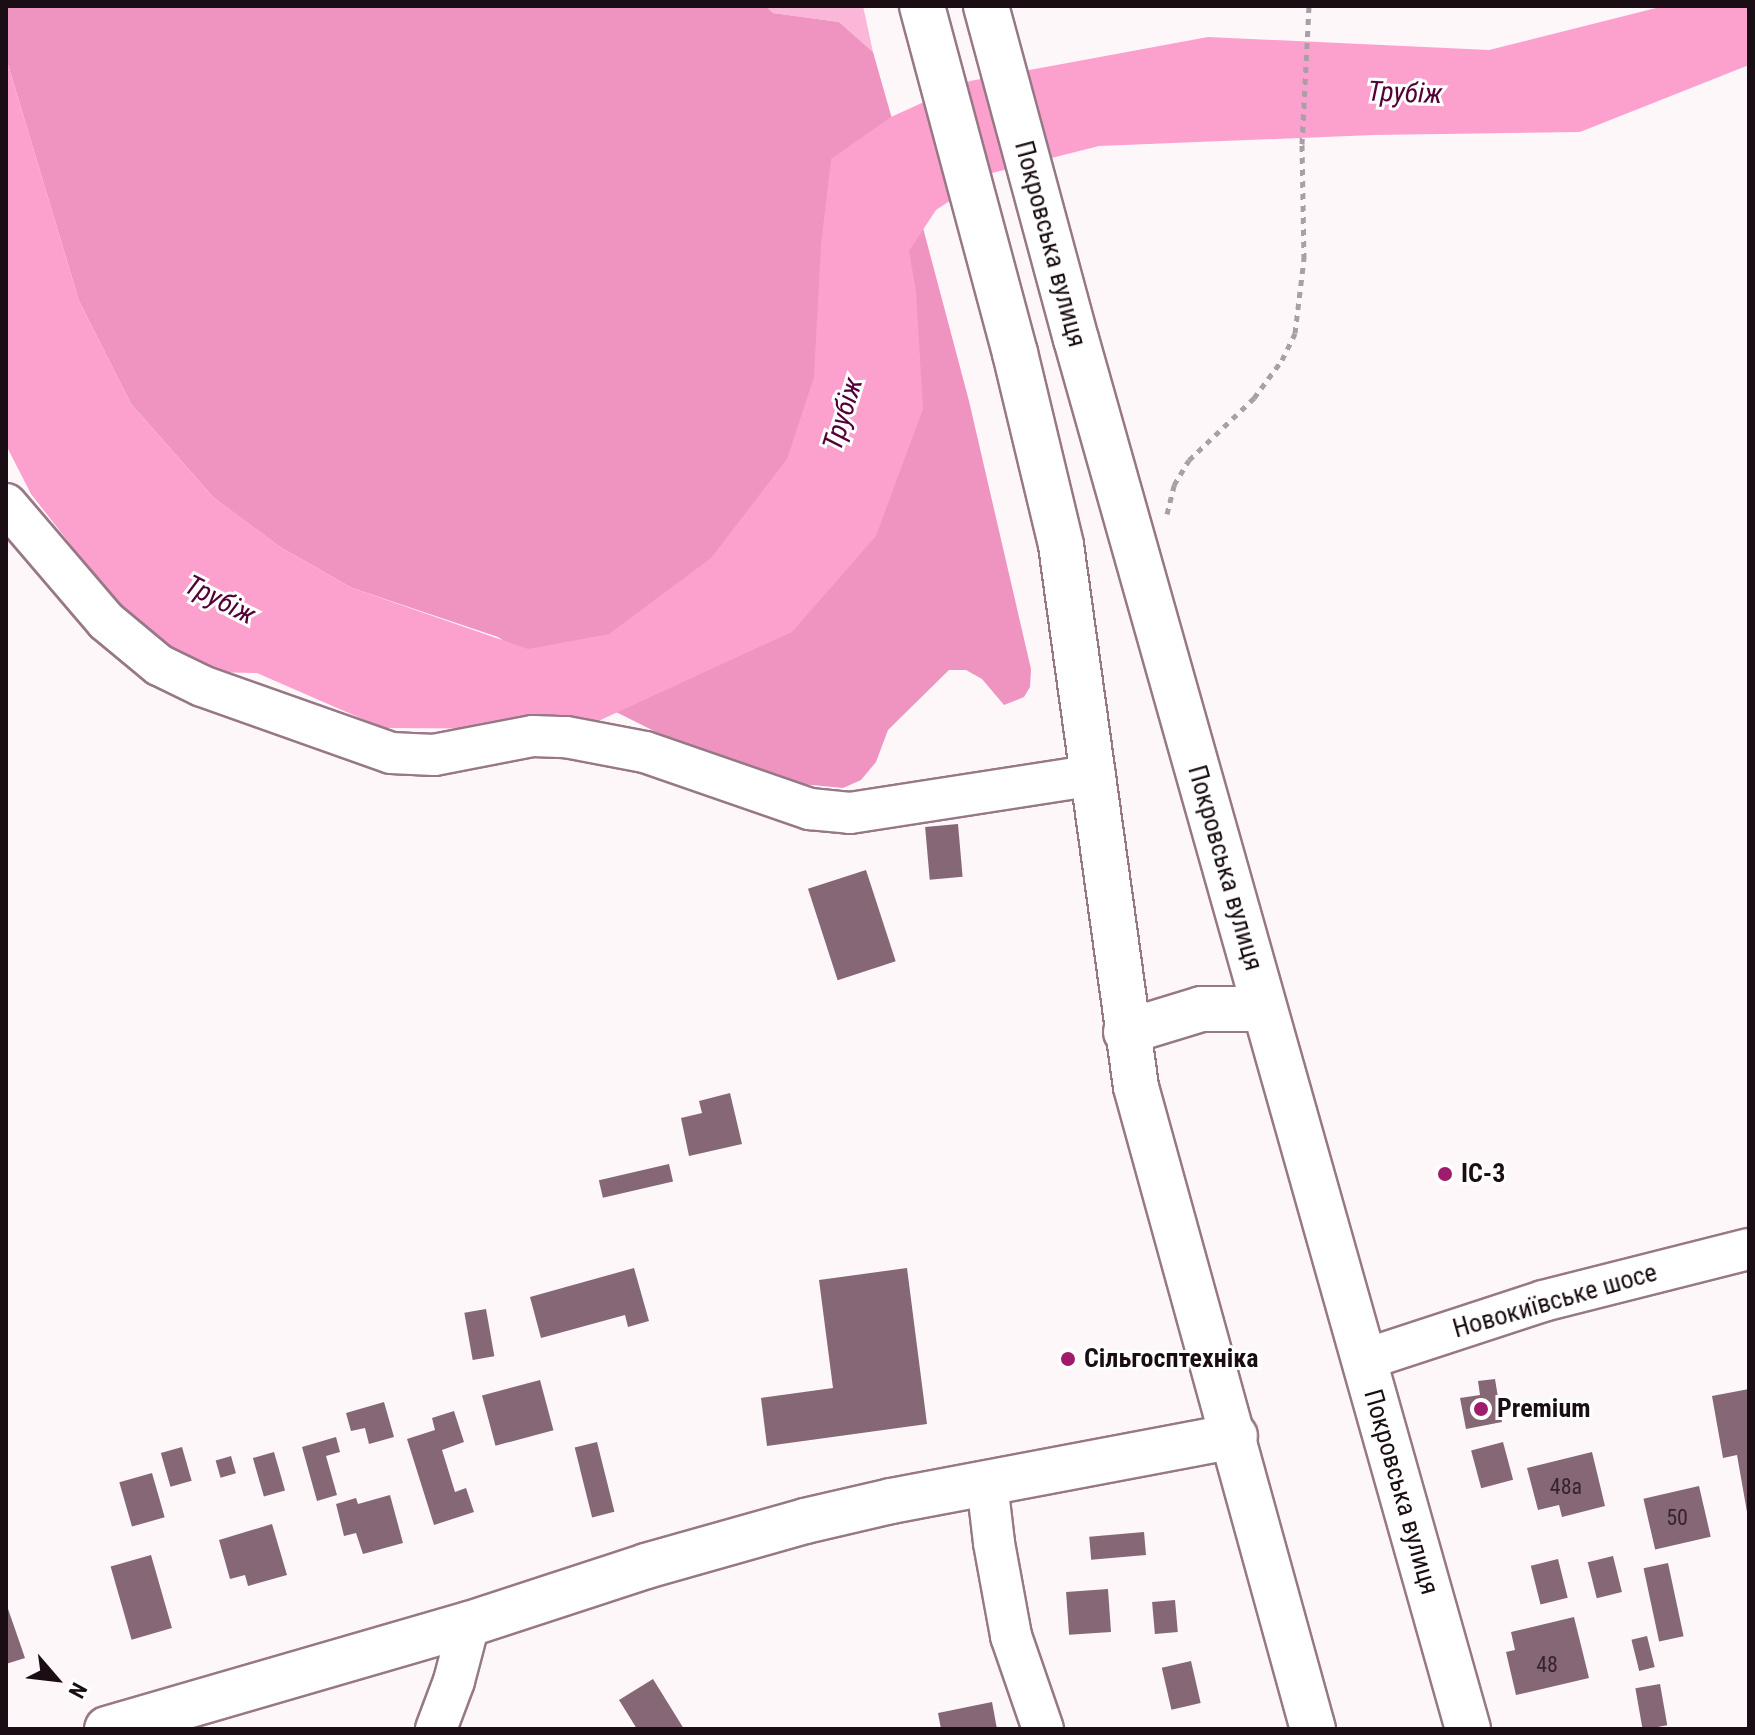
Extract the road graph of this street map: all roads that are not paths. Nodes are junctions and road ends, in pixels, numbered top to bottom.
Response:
1 (922, 6) edge
2 (986, 6) edge
3 (6, 504) edge
4 (1095, 775) junction
5 (1264, 1009) junction
6 (1126, 1032) junction
7 (1749, 1249) edge
8 (1363, 1360) junction
9 (1235, 1436) junction
10 (987, 1483) junction
11 (469, 1624) junction
12 (107, 1729) edge
13 (436, 1729) edge
14 (1043, 1729) edge
15 (1313, 1729) edge
16 (1468, 1729) edge

1 - 4 main road
2 - 5 main road, Покровська вулиця
3 - 4 street
4 - 6 main road
5 - 6 main road
5 - 8 main road, Покровська вулиця
6 - 9 main road
7 - 8 street, Новокиївське шосе
8 - 16 main road, Покровська вулиця
9 - 10 main road
9 - 15 main road
10 - 11 main road
10 - 14 street
11 - 12 main road
11 - 13 street

